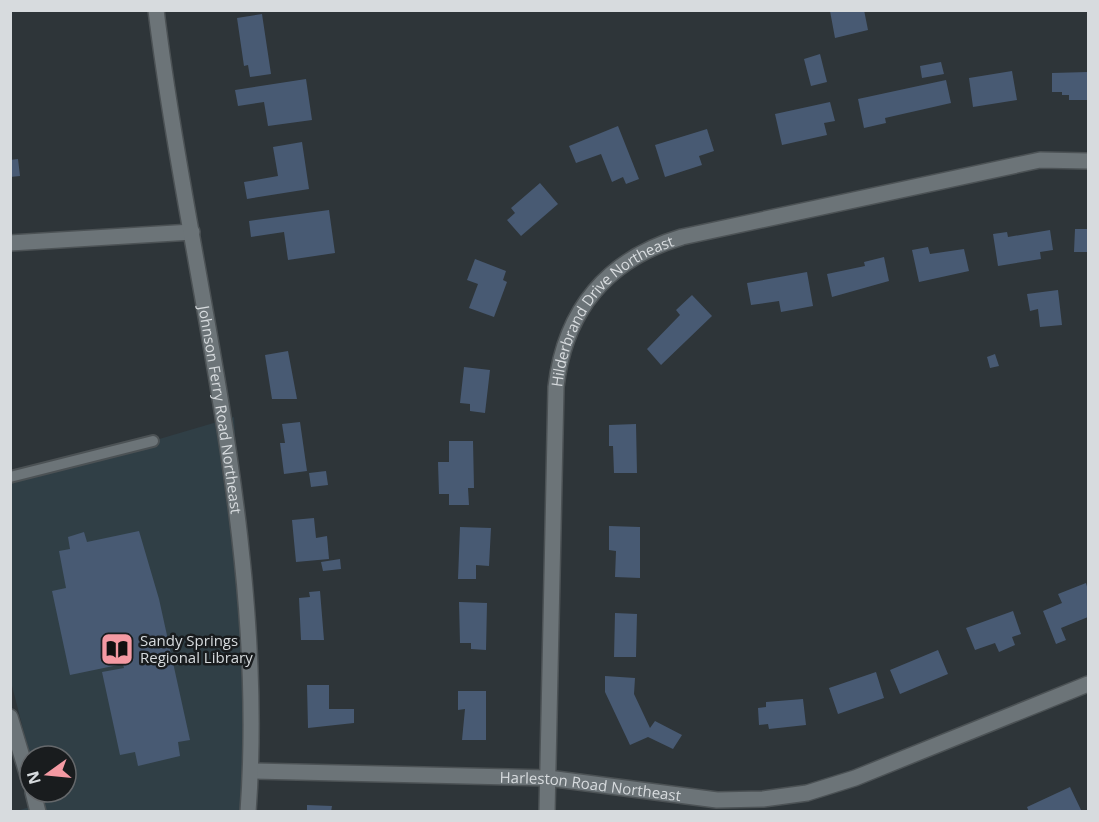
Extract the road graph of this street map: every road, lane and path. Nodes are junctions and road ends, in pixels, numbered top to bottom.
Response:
1 (156, 10) edge
2 (1089, 161) edge
3 (192, 232) junction
4 (10, 243) edge
5 (153, 441) dead end
6 (10, 477) edge
7 (1089, 684) edge
8 (10, 717) edge
9 (18, 744) edge
10 (251, 771) junction
11 (548, 778) junction
12 (248, 812) edge
13 (547, 812) edge

1 - 3 street, Johnson Ferry Road Northeast
2 - 11 street, Hilderbrand Drive Northeast
3 - 4 street
3 - 10 street, Johnson Ferry Road Northeast
5 - 6 lane
7 - 11 street, Harleston Road Northeast
8 - 9 street
10 - 11 street, Harleston Road Northeast
10 - 12 street, Johnson Ferry Road Northeast
11 - 13 street, Hilderbrand Drive Northeast

